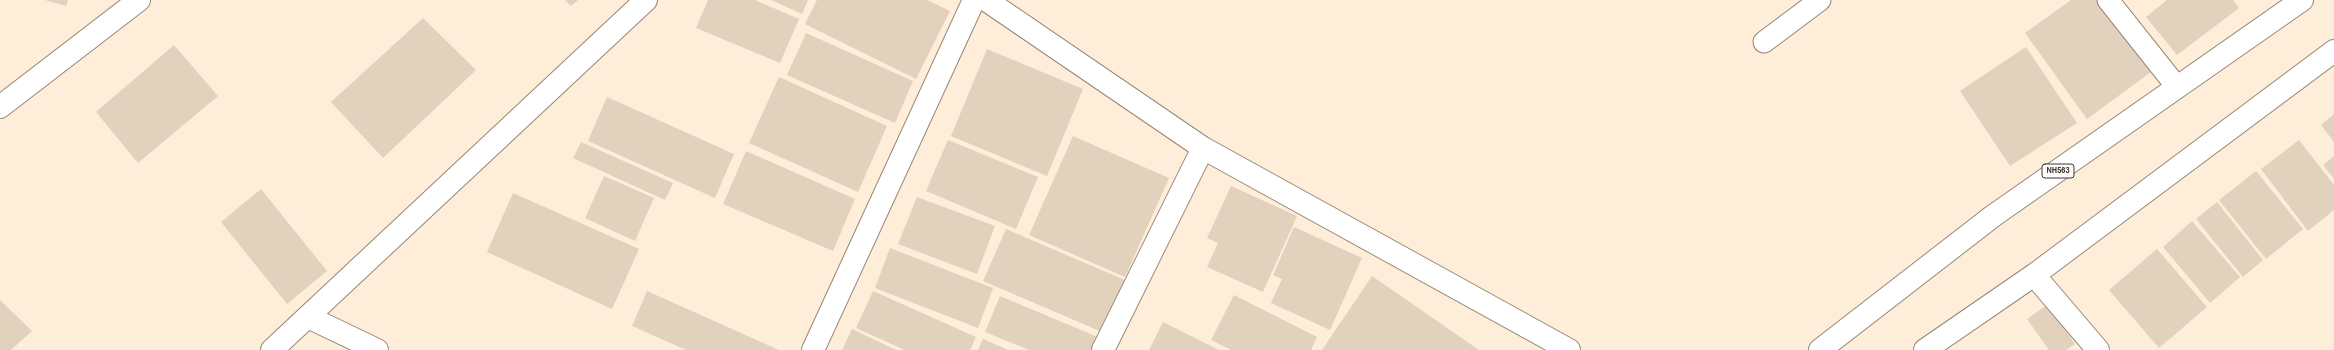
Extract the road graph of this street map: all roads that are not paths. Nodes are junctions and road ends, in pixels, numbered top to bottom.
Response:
1 (139, 0) edge
2 (646, 0) edge
3 (974, 0) edge
4 (986, 0) edge
5 (1820, 0) edge
6 (2108, 0) edge
7 (2302, 0) edge
8 (1764, 42) dead end
9 (2334, 51) edge
10 (2177, 88) junction
11 (0, 107) edge
12 (1203, 148) junction
13 (2034, 275) junction
14 (308, 317) junction
15 (272, 350) edge
16 (377, 350) edge
17 (813, 350) edge
18 (1103, 350) edge
19 (1569, 350) edge
20 (1820, 350) edge
21 (1925, 350) edge
22 (2098, 350) edge

1 - 11 main road
2 - 14 main road
3 - 17 main road
4 - 12 main road
5 - 8 lane
6 - 10 lane
7 - 10 main road, NH563
9 - 13 main road
10 - 20 main road, NH563
12 - 18 main road
12 - 19 main road
13 - 21 main road
13 - 22 main road
14 - 15 main road
14 - 16 main road

